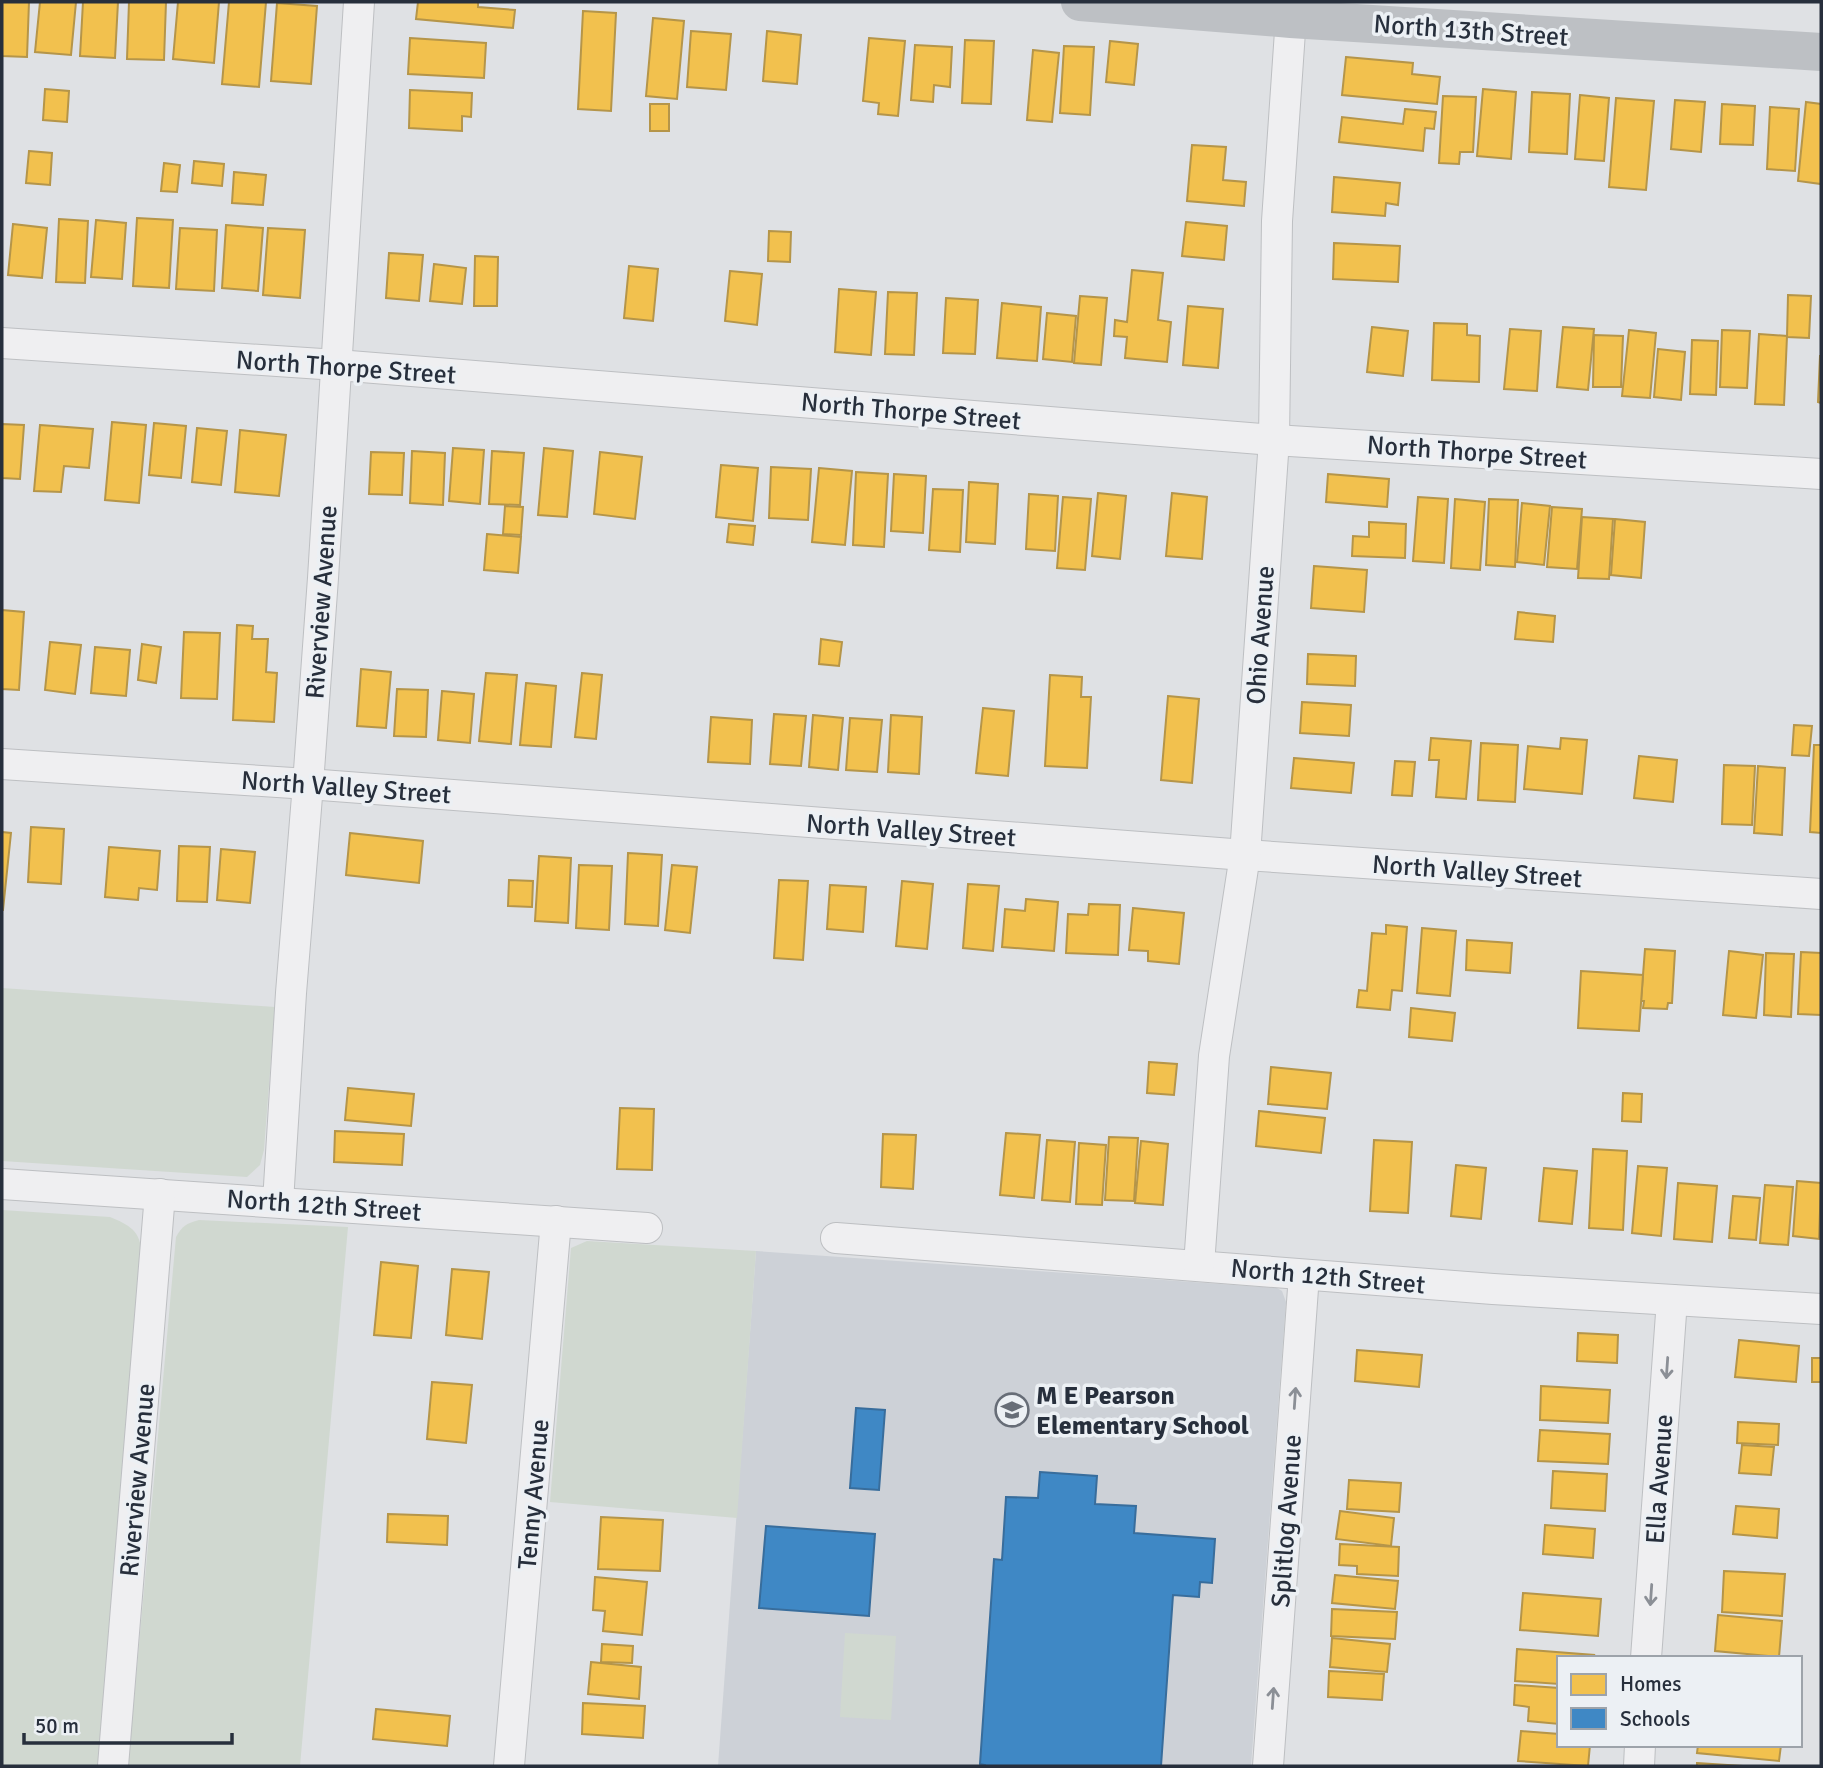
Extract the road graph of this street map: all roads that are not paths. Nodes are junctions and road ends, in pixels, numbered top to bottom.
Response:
1 (359, 2) edge
2 (1080, 2) edge
3 (1292, 10) edge
4 (1821, 52) edge
5 (2, 343) edge
6 (337, 365) junction
7 (1274, 440) junction
8 (1821, 474) edge
9 (2, 764) edge
10 (309, 784) junction
11 (1245, 855) junction
12 (1821, 894) edge
13 (2, 1184) edge
14 (160, 1194) junction
15 (278, 1202) junction
16 (556, 1221) junction
17 (647, 1227) dead end
18 (836, 1238) dead end
19 (1199, 1265) junction
20 (1304, 1275) junction
21 (1672, 1300) junction
22 (1821, 1309) edge
23 (1646, 1656) edge
24 (1640, 1747) edge
25 (113, 1766) edge
26 (509, 1766) edge
27 (1268, 1766) edge
28 (1639, 1766) edge

1 - 6 street, Riverview Avenue
2 - 3 street, North 13th Street
3 - 4 street, North 13th Street
3 - 7 street, Ohio Avenue
5 - 6 street, North Thorpe Street
6 - 7 street, North Thorpe Street
6 - 10 street, Riverview Avenue
7 - 8 street, North Thorpe Street
7 - 11 street, Ohio Avenue
9 - 10 street, North Valley Street
10 - 11 street, North Valley Street
10 - 15 street, Riverview Avenue
11 - 12 street, North Valley Street
11 - 19 street, Ohio Avenue
13 - 14 street, North 12th Street
14 - 15 street, North 12th Street
14 - 25 street, Riverview Avenue
15 - 16 street, North 12th Street
16 - 17 street, North 12th Street
16 - 26 street, Tenny Avenue
18 - 19 street, North 12th Street
19 - 20 street, North 12th Street
20 - 21 street, North 12th Street
27 -> 20 street, Splitlog Avenue
21 - 22 street, North 12th Street
21 -> 23 street, Ella Avenue
24 - 28 street

